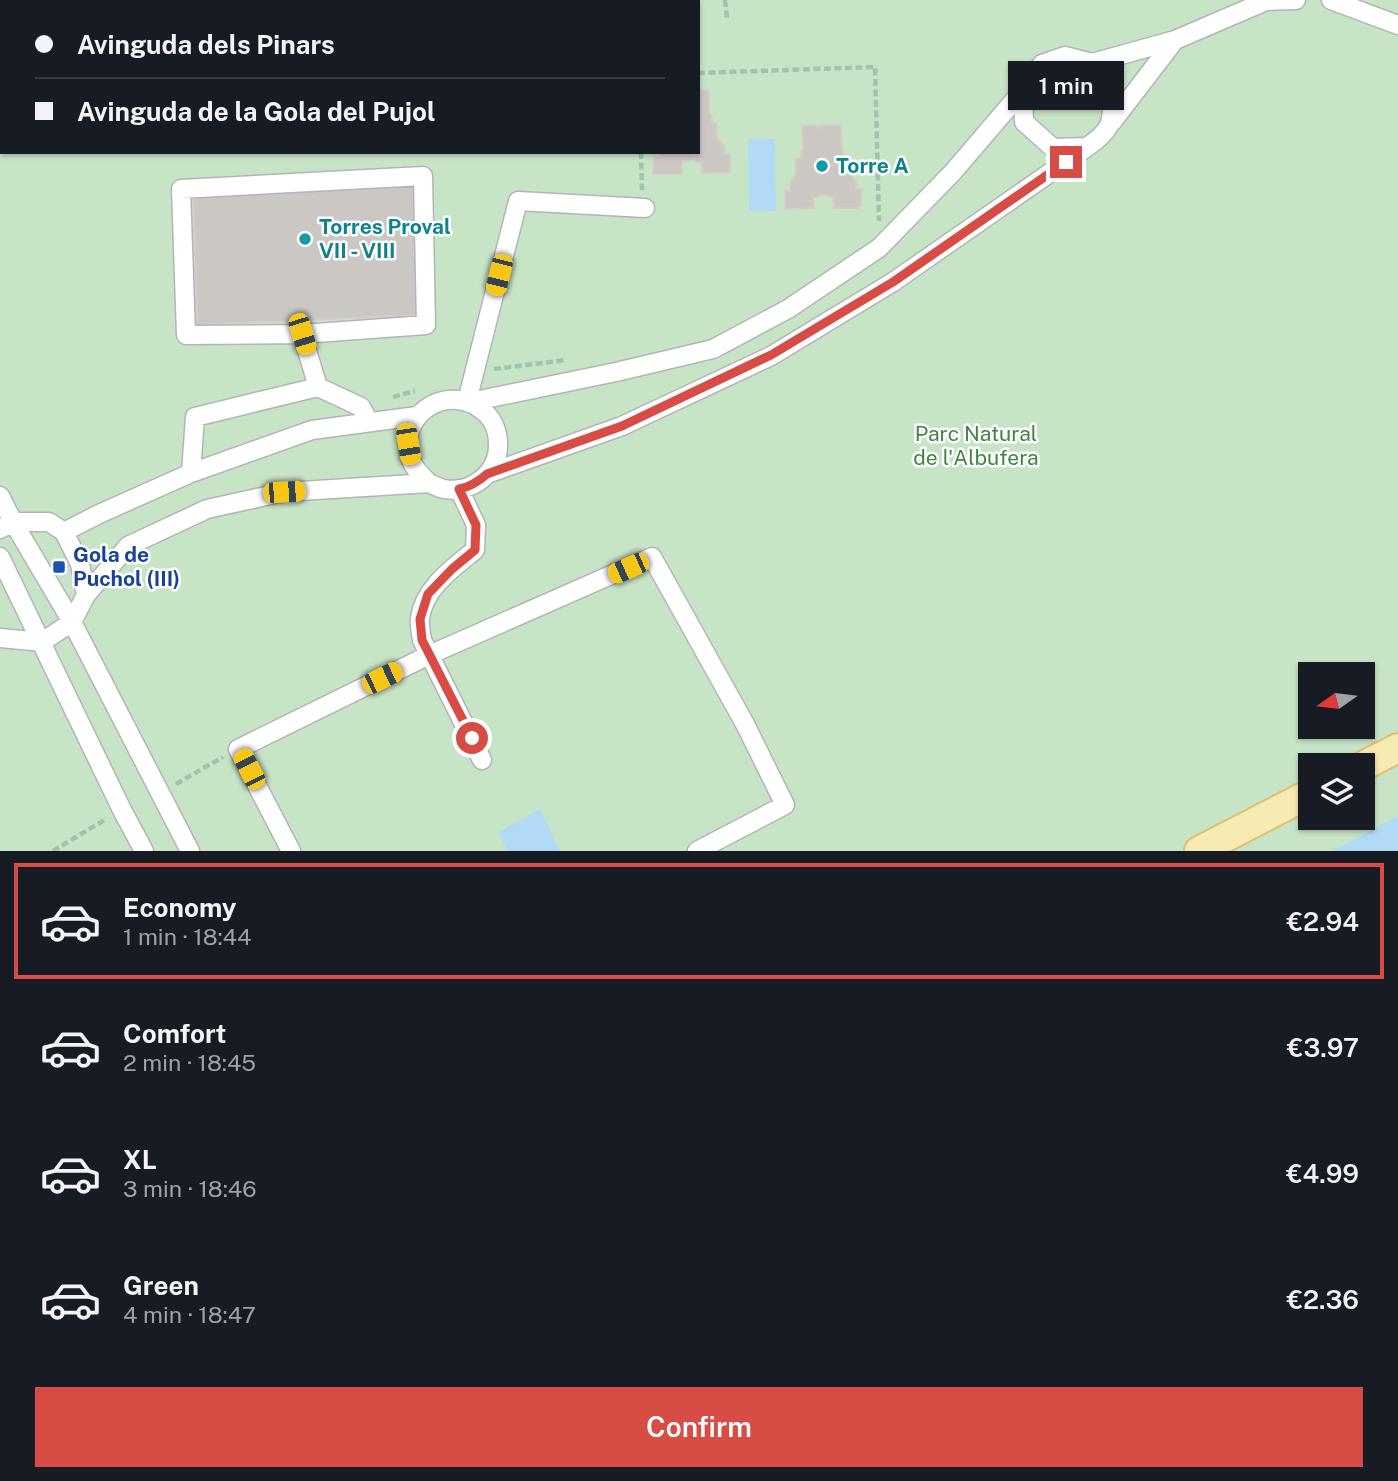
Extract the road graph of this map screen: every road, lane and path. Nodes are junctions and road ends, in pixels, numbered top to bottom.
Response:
1 (725, 0) edge
2 (1266, 0) edge
3 (1296, 0) edge
4 (1331, 0) edge
5 (727, 18) dead end
6 (1398, 25) edge
7 (1175, 40) junction
8 (1092, 63) junction
9 (700, 73) edge
10 (1023, 90) junction
11 (1112, 122) junction
12 (1087, 147) junction
13 (645, 208) dead end
14 (879, 224) dead end
15 (302, 334) junction
16 (570, 360) dead end
17 (474, 373) junction
18 (318, 387) junction
19 (427, 387) dead end
20 (469, 401) junction
21 (365, 414) junction
22 (417, 416) junction
23 (191, 473) junction
24 (487, 474) junction
25 (429, 483) junction
26 (459, 489) junction
27 (0, 496) edge
28 (7, 526) edge
29 (64, 532) junction
30 (0, 557) edge
31 (86, 594) junction
32 (72, 622) junction
33 (0, 638) edge
34 (42, 642) junction
35 (429, 655) junction
36 (238, 748) junction
37 (1398, 748) edge
38 (482, 760) dead end
39 (1375, 760) edge
40 (160, 793) junction
41 (1298, 800) edge
42 (122, 810) junction
43 (53, 851) edge
44 (144, 851) edge
45 (190, 851) edge
46 (290, 851) edge
47 (698, 851) edge
48 (1199, 851) edge

1 - 5 path
2 - 3 street
2 - 7 street
4 - 6 street
7 - 8 street
7 - 11 street
8 - 10 street
8 - 11 street
9 - 14 path
10 - 12 street
10 - 20 street
11 - 12 street
12 - 24 street
13 - 17 street
15 - 15 street
15 - 18 street
16 - 17 path
17 - 20 street
18 - 21 street
18 - 23 street
19 - 21 path
20 - 22 street
20 - 24 street
21 - 22 street
21 - 23 street
22 - 25 street
23 - 29 street
24 - 26 street
25 - 26 street
25 - 31 street
26 - 35 street
27 - 28 street
28 - 29 street
28 - 32 street
29 - 31 street
30 - 34 street
31 - 32 street
32 - 34 street
32 - 40 street
33 - 34 street
34 - 42 street
35 - 36 street
35 - 38 street
35 - 47 street
36 - 40 path
36 - 46 street
37 - 39 main road
40 - 45 street
41 - 48 main road
42 - 43 path
42 - 44 street

